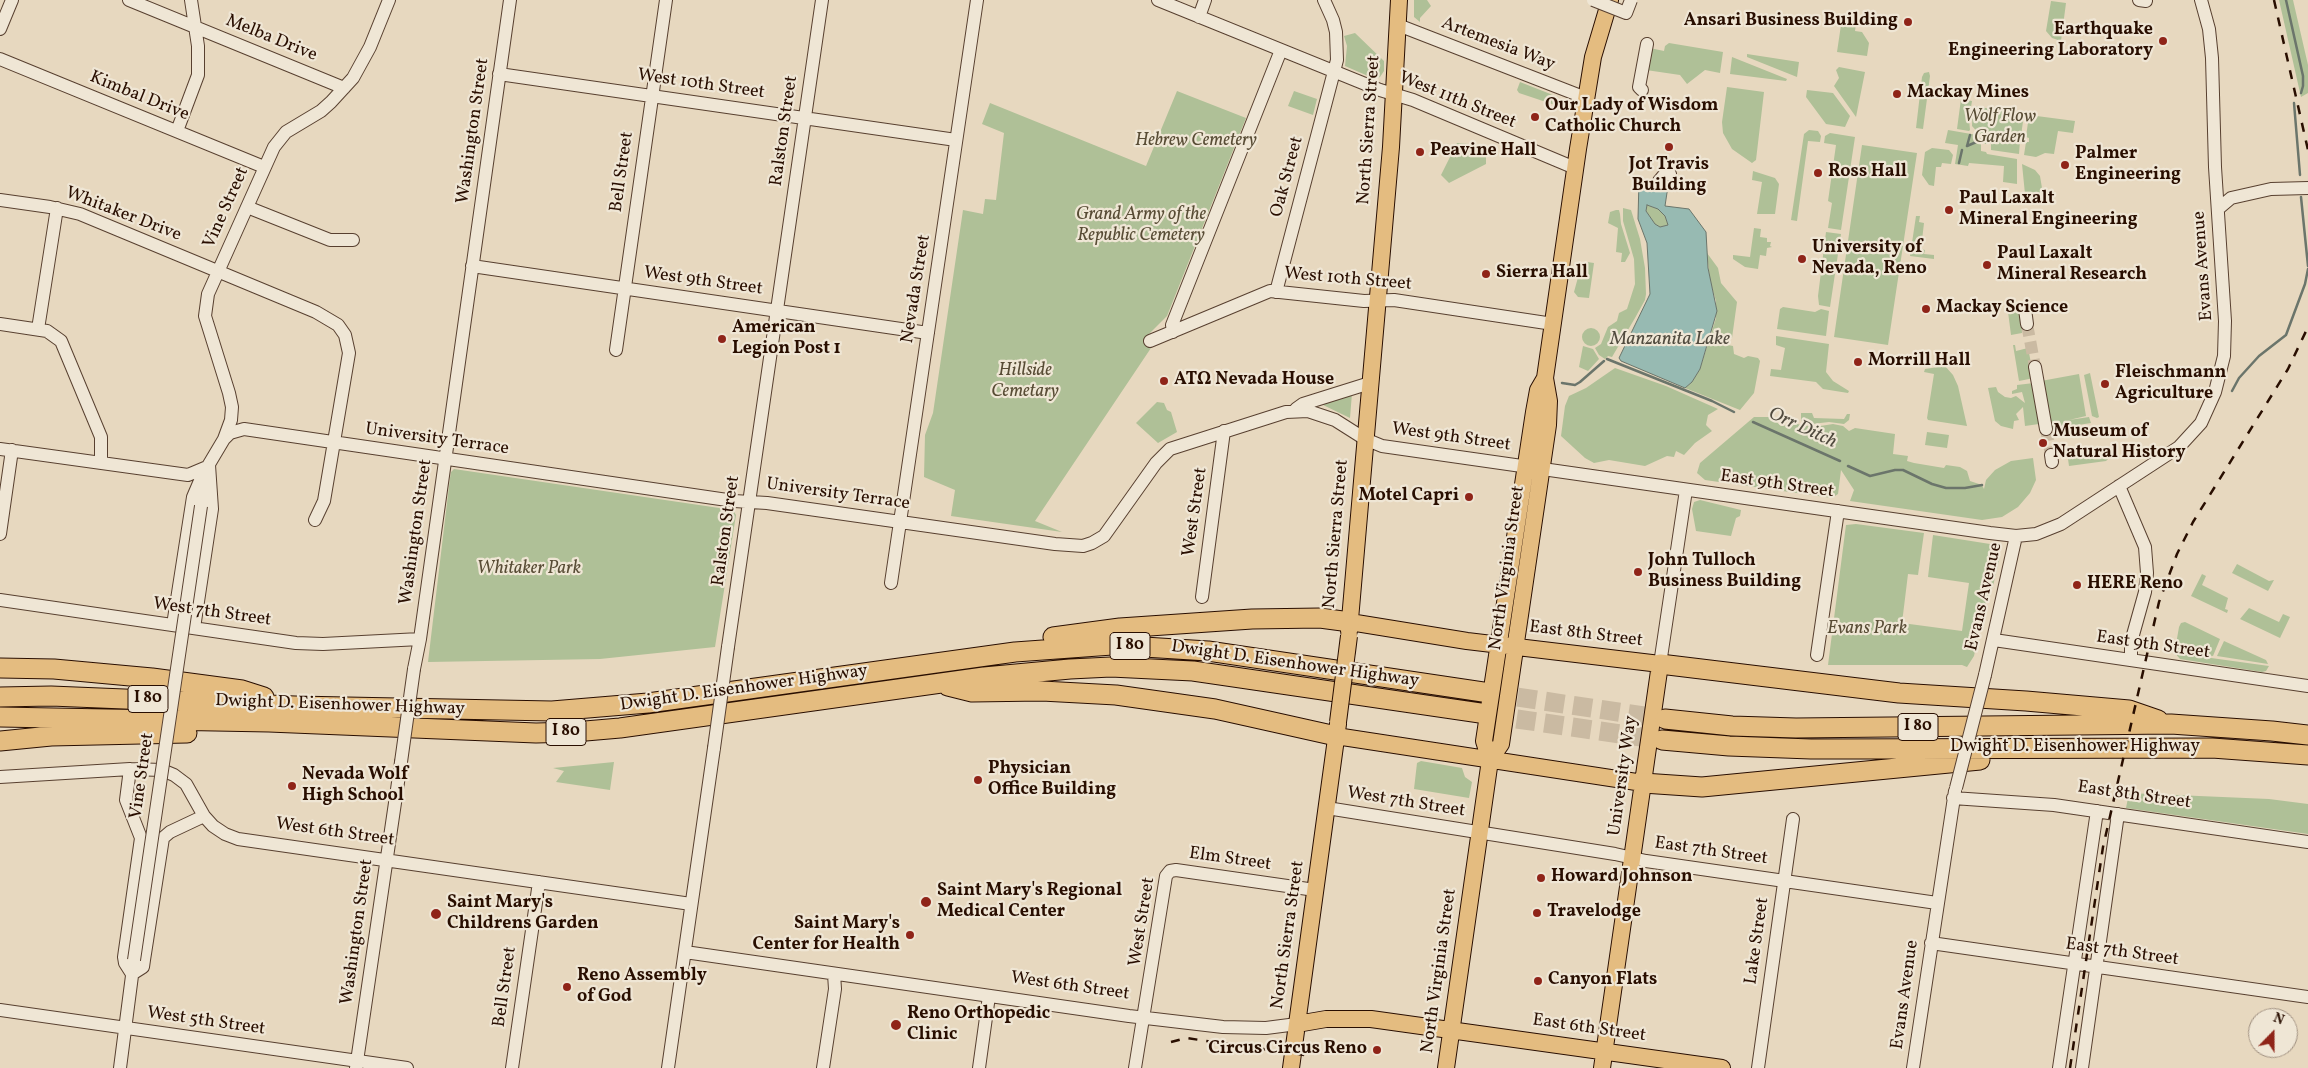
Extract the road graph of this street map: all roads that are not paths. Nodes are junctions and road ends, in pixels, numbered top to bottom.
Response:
1 (12, 0) edge
2 (129, 0) edge
3 (191, 0) edge
4 (389, 0) edge
5 (510, 0) edge
6 (666, 0) edge
7 (822, 0) edge
8 (977, 0) edge
9 (1158, 0) edge
10 (1205, 0) edge
11 (1324, 0) edge
12 (1399, 0) edge
13 (1593, 0) edge
14 (1610, 0) edge
15 (1631, 0) edge
16 (2201, 0) edge
17 (1199, 17) junction
18 (1398, 25) junction
19 (195, 27) junction
20 (0, 29) edge
21 (1647, 44) dead end
22 (1282, 50) junction
23 (0, 59) edge
24 (1333, 71) junction
25 (499, 74) junction
26 (344, 88) junction
27 (1642, 90) dead end
28 (1394, 94) junction
29 (652, 96) junction
30 (1586, 98) junction
31 (804, 118) junction
32 (177, 131) junction
33 (956, 140) junction
34 (264, 167) junction
35 (1576, 168) junction
36 (2308, 188) edge
37 (0, 200) edge
38 (247, 207) junction
39 (57, 208) junction
40 (2218, 209) junction
41 (353, 240) dead end
42 (472, 266) junction
43 (218, 271) junction
44 (624, 288) junction
45 (1276, 292) junction
46 (1377, 301) junction
47 (2024, 309) dead end
48 (776, 310) junction
49 (0, 324) edge
50 (1553, 324) junction
51 (2027, 324) tunnel mouth
52 (38, 329) junction
53 (1173, 332) junction
54 (928, 333) junction
55 (1150, 341) dead end
56 (616, 350) dead end
57 (2035, 367) tunnel mouth
58 (1370, 382) junction
59 (1295, 411) junction
60 (2046, 429) tunnel mouth
61 (1224, 431) junction
62 (224, 439) junction
63 (1366, 439) junction
64 (334, 443) junction
65 (6, 449) edge
66 (445, 459) junction
67 (102, 463) junction
68 (209, 466) junction
69 (1534, 468) junction
70 (2119, 486) junction
71 (1686, 490) junction
72 (748, 502) junction
73 (1838, 511) junction
74 (315, 520) dead end
75 (901, 521) junction
76 (0, 534) edge
77 (2016, 536) junction
78 (891, 583) dead end
79 (1202, 597) dead end
80 (0, 600) edge
81 (173, 625) junction
82 (194, 628) junction
83 (1349, 629) junction
84 (420, 639) junction
85 (1994, 640) junction
86 (1507, 646) junction
87 (1817, 654) dead end
88 (2131, 660) junction
89 (1660, 664) junction
90 (0, 668) edge
91 (932, 683) junction
92 (776, 686) junction
93 (2308, 686) edge
94 (1483, 692) tunnel mouth
95 (0, 697) edge
96 (295, 706) junction
97 (1480, 714) tunnel mouth
98 (0, 717) edge
99 (1664, 719) tunnel mouth
100 (269, 722) junction
101 (2171, 724) junction
102 (1337, 729) junction
103 (2308, 735) edge
104 (1662, 740) tunnel mouth
105 (0, 741) edge
106 (2083, 750) junction
107 (2308, 755) edge
108 (1490, 760) junction
109 (130, 769) junction
110 (0, 777) edge
111 (1643, 783) junction
112 (1954, 793) junction
113 (1326, 808) junction
114 (2097, 811) junction
115 (2118, 814) junction
116 (204, 816) junction
117 (1793, 819) dead end
118 (1480, 833) junction
119 (2308, 842) edge
120 (1633, 858) junction
121 (386, 860) junction
122 (1170, 871) joint
123 (1784, 880) junction
124 (539, 882) junction
125 (1315, 890) junction
126 (1937, 903) junction
127 (691, 904) junction
128 (1931, 943) junction
129 (685, 952) junction
130 (2075, 964) junction
131 (2096, 967) junction
132 (132, 974) junction
133 (834, 974) junction
134 (988, 996) junction
135 (2308, 997) edge
136 (0, 1010) edge
137 (1144, 1017) junction
138 (1296, 1024) junction
139 (124, 1028) junction
140 (1451, 1031) junction
141 (1604, 1051) junction
142 (357, 1065) edge
143 (120, 1068) edge
144 (407, 1068) edge
145 (512, 1068) edge
146 (668, 1068) edge
147 (823, 1068) edge
148 (979, 1068) edge
149 (1135, 1068) edge
150 (1290, 1068) edge
151 (1446, 1068) edge
152 (1602, 1068) edge
153 (1722, 1068) edge
154 (1758, 1068) edge
155 (1913, 1068) edge
156 (2059, 1068) edge
157 (2082, 1068) edge

1 - 20 street
2 - 19 street, Melba Drive
3 - 19 street
4 - 26 street, Vine Street
5 - 25 street, Washington Street
6 - 29 street, Bell Street
7 - 31 street, Ralston Street
8 - 33 street, Nevada Street
9 - 17 street, West 11th Street
10 - 17 street
11 - 24 street, Oak Street
12 - 18 main road, North Sierra Street
13 - 15 street, bridge
14 - 30 main road, North Virginia Street
16 - 40 street, Evans Avenue
17 - 22 street, West 11th Street
18 - 28 main road, North Sierra Street
18 - 30 street, Artemesia Way
19 - 26 street, Melba Drive
19 - 32 street
21 - 27 street
22 - 24 street, West 11th Street
22 - 53 street
23 - 32 street, Kimbal Drive
24 - 28 street, West 11th Street
24 - 45 street, Oak Street
25 - 29 street, West 10th Street
25 - 42 street, Washington Street
26 - 34 street, Vine Street
28 - 35 street, West 11th Street
28 - 46 main road, North Sierra Street
29 - 31 street, West 10th Street
29 - 44 street, Bell Street
30 - 35 main road, North Virginia Street
31 - 33 street, West 10th Street
31 - 48 street, Ralston Street
32 - 34 street, Kimbal Drive
33 - 54 street, Nevada Street
34 - 38 street, Vine Street
35 - 50 main road, North Virginia Street
36 - 40 street
37 - 39 street, Whitaker Drive
38 - 41 street
38 - 43 street, Vine Street
39 - 43 street, Whitaker Drive
39 - 52 street
40 - 70 street, Evans Avenue
42 - 44 street, West 9th Street
42 - 66 street, Washington Street
43 - 62 street, Vine Street
43 - 64 street, Whitaker Drive
44 - 48 street, West 9th Street
44 - 56 street, Bell Street
45 - 46 street, West 10th Street
45 - 53 street, West 10th Street
46 - 50 street, West 10th Street
46 - 58 main road, North Sierra Street
47 - 51 street
48 - 54 street, West 9th Street
48 - 72 street, Ralston Street
49 - 52 street
50 - 69 main road, North Virginia Street
52 - 67 street
53 - 55 street, West 10th Street
54 - 75 street, Nevada Street
57 - 60 street
58 - 59 street
58 - 63 main road, North Sierra Street
59 - 61 street, University Terrace
59 - 63 street, University Terrace
61 - 75 street, University Terrace
61 - 79 street, West Street
62 - 64 street, University Terrace
62 - 68 street, Vine Street
63 - 69 street, West 9th Street
63 - 83 main road, North Sierra Street
64 - 66 street, University Terrace
64 - 74 street, Whitaker Drive
65 - 67 street
65 - 76 street
66 - 72 street, University Terrace
66 - 84 street, Washington Street
67 - 68 street
68 - 81 street, Vine Street
68 - 82 street
68 - 132 street, Vine Street, bridge
69 - 71 street, East 9th Street
69 - 86 main road, North Virginia Street
70 - 77 street, Evans Avenue
70 - 88 street
71 - 73 street, East 9th Street
71 - 89 street, University Way
72 - 75 street, University Terrace
72 - 127 street, Ralston Street, bridge
73 - 77 street, East 9th Street
73 - 87 street
75 - 78 street, Nevada Street
77 - 85 street, Evans Avenue
80 - 81 street, West 7th Street
81 - 82 street, West 7th Street
82 - 84 street, West 7th Street
83 - 86 main road, East 8th Street
83 - 92 highway
83 - 102 main road, North Sierra Street, bridge
84 - 121 street, Washington Street, bridge
85 - 88 street, East 9th Street
85 - 112 street, Evans Avenue, bridge
86 - 89 main road, East 8th Street
86 - 108 main road, North Virginia Street
88 - 93 street, East 9th Street
89 - 101 highway
89 - 111 main road, University Way
90 - 96 highway
91 - 97 highway, Dwight D. Eisenhower Highway / I 80
91 - 100 highway, Dwight D. Eisenhower Highway / I 80
91 - 102 highway
92 - 94 highway, Dwight D. Eisenhower Highway / I 80
92 - 96 highway, Dwight D. Eisenhower Highway / I 80
95 - 96 highway, Dwight D. Eisenhower Highway / I 80
98 - 100 highway, Dwight D. Eisenhower Highway / I 80
99 - 101 highway, Dwight D. Eisenhower Highway / I 80
100 - 105 highway
101 - 103 highway, Dwight D. Eisenhower Highway / I 80
102 - 108 main road
102 - 113 main road, North Sierra Street
104 - 106 highway, Dwight D. Eisenhower Highway / I 80
106 - 107 highway, Dwight D. Eisenhower Highway / I 80
106 - 111 highway
108 - 111 main road
108 - 118 main road, North Virginia Street
109 - 110 street, West 6th Street
109 - 116 street, West 6th Street
109 - 132 street, Vine Street
111 - 120 main road, University Way
112 - 114 street, East 8th Street
112 - 126 street, Evans Avenue
113 - 118 street, West 7th Street
113 - 125 main road, North Sierra Street
114 - 115 street, East 8th Street
114 - 130 street
115 - 119 street, East 8th Street
115 - 131 street
116 - 121 street, West 6th Street
116 - 132 street, Vine Street
117 - 123 street, Lake Street
118 - 120 street, East 7th Street
118 - 140 main road, North Virginia Street
120 - 123 street, East 7th Street
120 - 141 main road, University Way
121 - 124 street, West 6th Street
121 - 142 street, Washington Street
122 - 125 street, Elm Street
122 - 137 street, West Street
123 - 126 street, East 7th Street
123 - 154 street, Lake Street
124 - 127 street, West 6th Street
124 - 145 street, Bell Street
125 - 138 main road, North Sierra Street
126 - 128 street, Evans Avenue
127 - 129 street, Ralston Street
128 - 130 street, East 7th Street
128 - 155 street, Evans Avenue
129 - 133 street, West 6th Street
129 - 146 street, Ralston Street
130 - 131 street, East 7th Street
130 - 156 street
131 - 135 street, East 7th Street
131 - 157 street
132 - 139 street, Vine Street
133 - 134 street, West 6th Street
133 - 147 street
134 - 137 street, West 6th Street
134 - 148 street
136 - 139 street, West 5th Street
137 - 138 street, West 6th Street
137 - 149 street, West Street
138 - 140 main road, West 6th Street
138 - 150 main road, North Sierra Street
139 - 142 street, West 5th Street
139 - 143 street, Vine Street
140 - 141 main road, East 6th Street
140 - 151 main road, North Virginia Street
141 - 152 main road, University Way
141 - 153 main road, East 6th Street
142 - 144 street, West 5th Street

